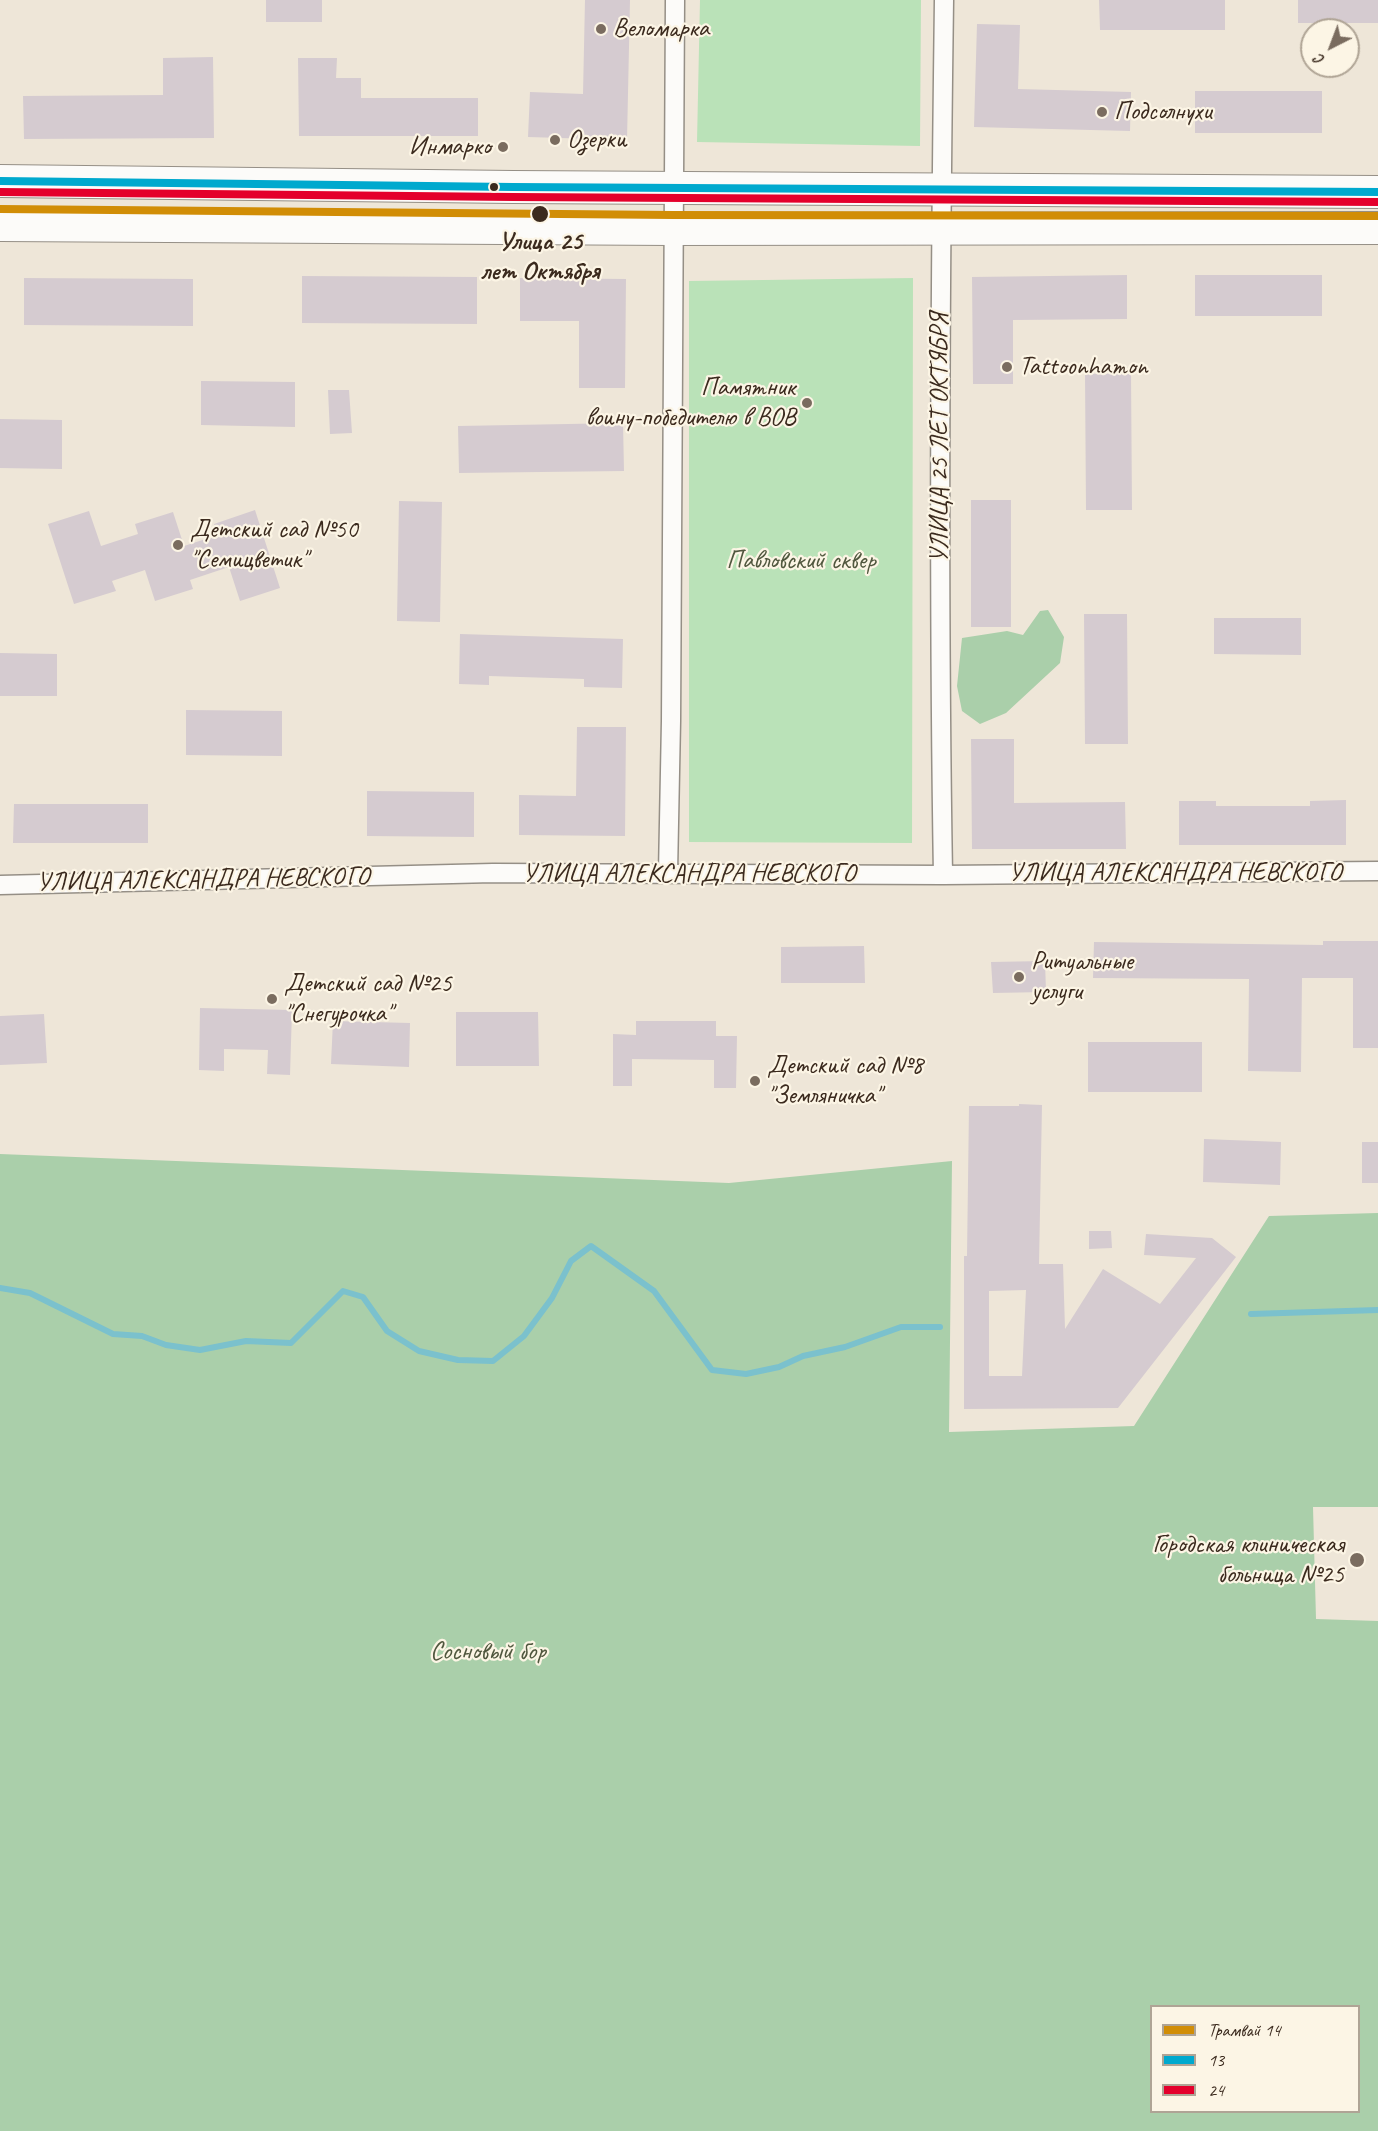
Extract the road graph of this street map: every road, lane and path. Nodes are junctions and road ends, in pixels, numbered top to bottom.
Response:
1 (675, 0) edge
2 (944, 0) edge
3 (0, 181) edge
4 (673, 188) junction
5 (942, 190) junction
6 (1378, 192) edge
7 (0, 225) edge
8 (943, 228) junction
9 (1378, 228) edge
10 (672, 229) junction
11 (1378, 871) edge
12 (668, 873) junction
13 (943, 875) junction
14 (0, 885) edge

1 - 4 street
2 - 5 street, УЛИЦА 25 ЛЕТ ОКТЯБРЯ
3 - 4 highway
4 - 5 highway
4 - 10 street
5 - 6 highway
5 - 8 street, УЛИЦА 25 ЛЕТ ОКТЯБРЯ
7 - 10 highway
8 - 9 highway
8 - 10 highway
8 - 13 street, УЛИЦА 25 ЛЕТ ОКТЯБРЯ
10 - 12 street
11 - 13 street, УЛИЦА АЛЕКСАНДРА НЕВСКОГО
12 - 13 street, УЛИЦА АЛЕКСАНДРА НЕВСКОГО
12 - 14 street, УЛИЦА АЛЕКСАНДРА НЕВСКОГО

